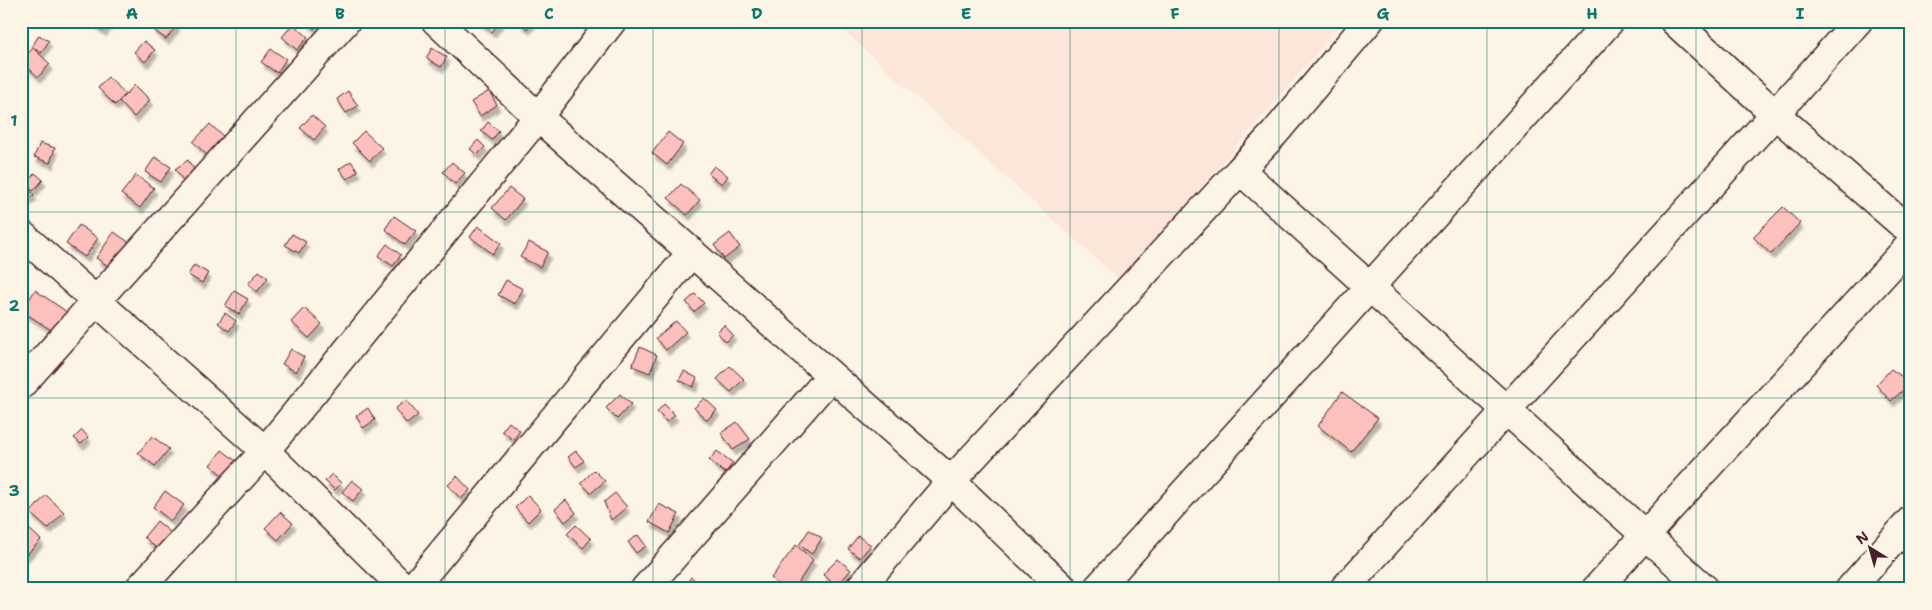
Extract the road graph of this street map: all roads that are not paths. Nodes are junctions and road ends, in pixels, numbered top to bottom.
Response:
1 (346, 21) edge
2 (436, 21) edge
3 (612, 21) edge
4 (1369, 21) edge
5 (1610, 21) edge
6 (1674, 21) edge
7 (1858, 21) edge
8 (1775, 114) junction
9 (538, 117) junction
10 (1240, 170) junction
11 (1911, 232) edge
12 (21, 234) edge
13 (1911, 244) edge
14 (692, 252) junction
15 (1369, 287) junction
16 (96, 301) junction
17 (831, 376) junction
18 (21, 385) edge
19 (1506, 410) junction
20 (265, 451) junction
21 (951, 482) junction
22 (1911, 520) edge
23 (1645, 535) junction
24 (139, 589) edge
25 (405, 589) edge
26 (412, 589) edge
27 (645, 589) edge
28 (859, 589) edge
29 (1064, 589) edge
30 (1097, 589) edge
31 (1344, 589) edge
32 (1596, 589) edge
33 (1705, 589) edge
34 (1850, 589) edge

1 - 16 street
2 - 9 street
3 - 9 street
4 - 10 street
5 - 15 street
6 - 8 street
7 - 8 street
8 - 11 street
8 - 19 street
9 - 14 street
9 - 20 street
10 - 15 street
10 - 21 street
12 - 16 street
13 - 23 street
14 - 17 street
14 - 26 street
15 - 19 street
15 - 30 street
16 - 18 street
16 - 20 street
17 - 21 street
17 - 27 street
19 - 23 street
19 - 31 street
20 - 24 street
20 - 25 street
21 - 28 street
21 - 29 street
22 - 34 street
23 - 32 street
23 - 33 street

